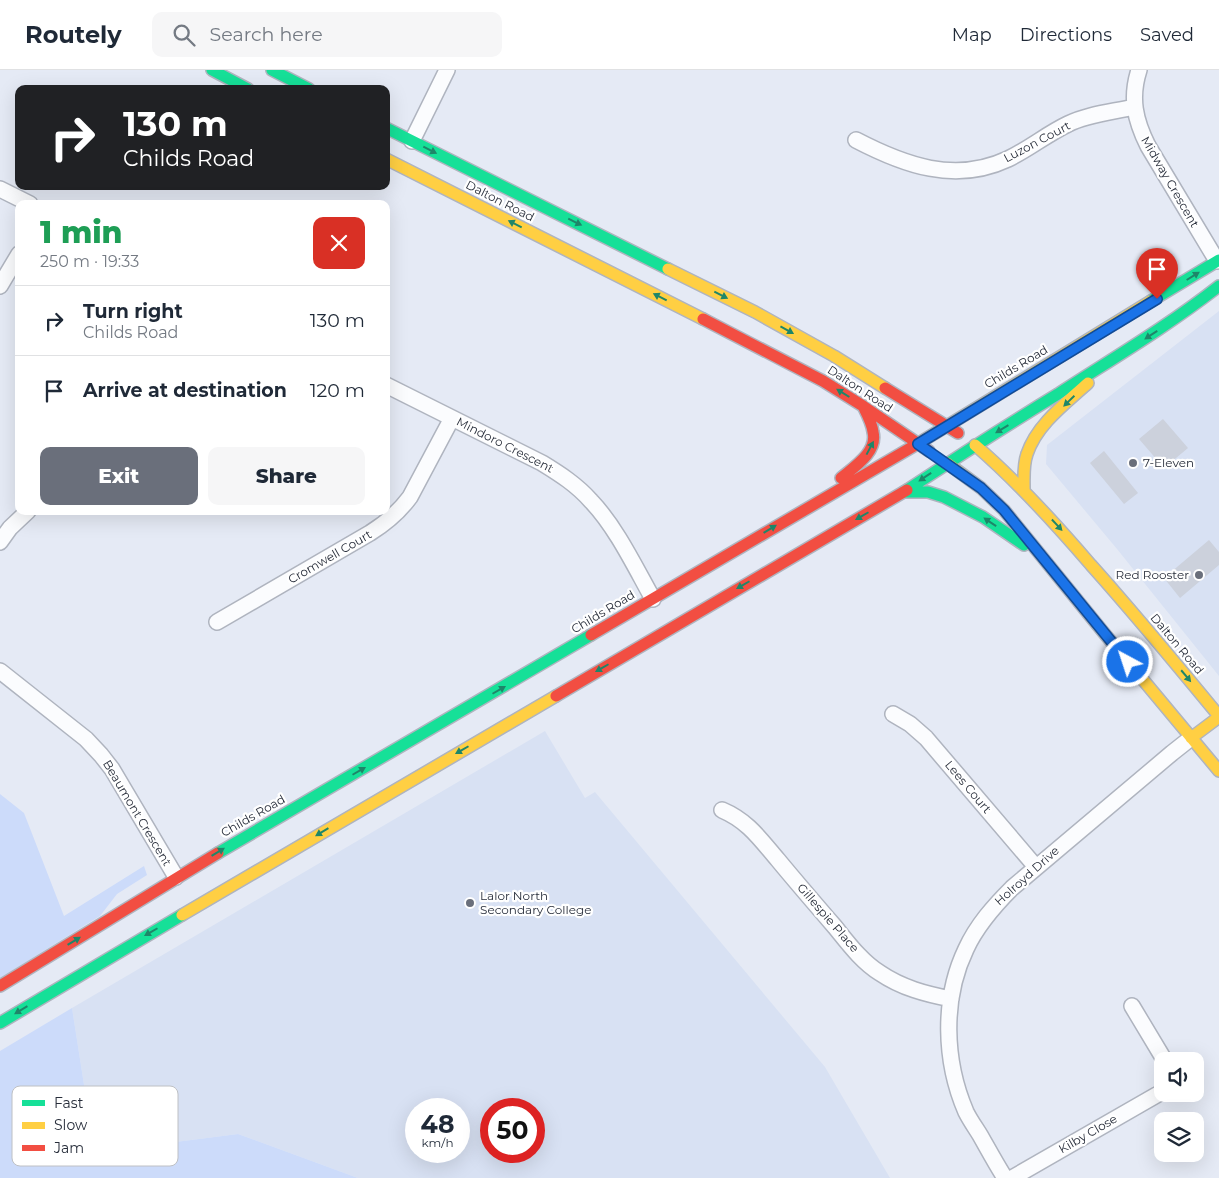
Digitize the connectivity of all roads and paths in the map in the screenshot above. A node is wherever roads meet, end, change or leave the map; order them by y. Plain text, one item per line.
1 (212, 70) edge
2 (272, 70) edge
3 (447, 70) edge
4 (1138, 70) edge
5 (240, 85) edge
6 (301, 85) edge
7 (1134, 107) junction
8 (390, 133) edge
9 (856, 140) dead end
10 (405, 153) junction
11 (390, 158) edge
12 (0, 189) edge
13 (22, 200) edge
14 (15, 261) edge
15 (1218, 262) edge
16 (0, 286) edge
17 (1219, 286) edge
18 (1171, 290) junction
19 (1197, 303) junction
20 (1118, 356) junction
21 (390, 387) edge
22 (863, 406) junction
23 (452, 418) junction
24 (947, 425) junction
25 (918, 444) junction
26 (976, 445) junction
27 (947, 463) junction
28 (1024, 489) junction
29 (904, 492) junction
30 (810, 506) junction
31 (24, 515) edge
32 (0, 542) edge
33 (1044, 559) junction
34 (655, 602) junction
35 (217, 622) dead end
36 (0, 671) edge
37 (894, 714) dead end
38 (1219, 716) edge
39 (1191, 738) junction
40 (1219, 771) edge
41 (722, 810) dead end
42 (1036, 866) junction
43 (178, 881) junction
44 (0, 986) edge
45 (952, 998) junction
46 (1132, 1006) dead end
47 (0, 1023) edge
48 (1159, 1052) edge
49 (1154, 1096) edge
50 (1005, 1178) edge
51 (1012, 1178) edge

1 - 5 main road
2 - 6 main road
3 - 10 street
4 - 7 street, Midway Crescent
7 - 9 street, Luzon Court
7 - 15 street, Midway Crescent
8 - 10 main road, Dalton Road
10 - 11 main road, Dalton Road
22 -> 10 main road, Dalton Road
10 -> 24 main road, Dalton Road
12 - 13 street
14 - 16 street
18 -> 15 main road, Childs Road
17 - 19 main road
18 - 19 main road
18 - 24 main road, Childs Road
19 -> 20 main road
20 -> 26 main road
20 -> 28 main road
21 - 23 street, Mindoro Crescent
22 - 25 main road, Dalton Road
30 -> 22 main road
23 - 34 street, Mindoro Crescent
23 - 35 street, Cromwell Court
24 - 25 main road, Childs Road
24 - 26 main road, Dalton Road
25 - 27 main road, Dalton Road
25 - 30 main road, Childs Road
26 - 27 main road
26 - 28 main road, Dalton Road
27 -> 29 main road
27 - 33 main road, Dalton Road
28 -> 38 main road, Dalton Road
33 -> 29 main road
29 -> 47 main road
34 -> 30 main road, Childs Road
31 - 32 street
33 - 39 main road, Dalton Road
43 -> 34 main road, Childs Road
36 - 43 street, Beaumont Crescent
37 - 42 street, Lees Court
38 - 39 main road, Holroyd Drive
39 - 40 main road, Dalton Road
39 - 42 street, Holroyd Drive
41 - 45 street, Gillespie Place
42 - 45 street, Holroyd Drive
44 -> 43 main road, Childs Road
45 - 50 street, Holroyd Drive
46 - 48 street
49 - 51 street, Kilby Close

